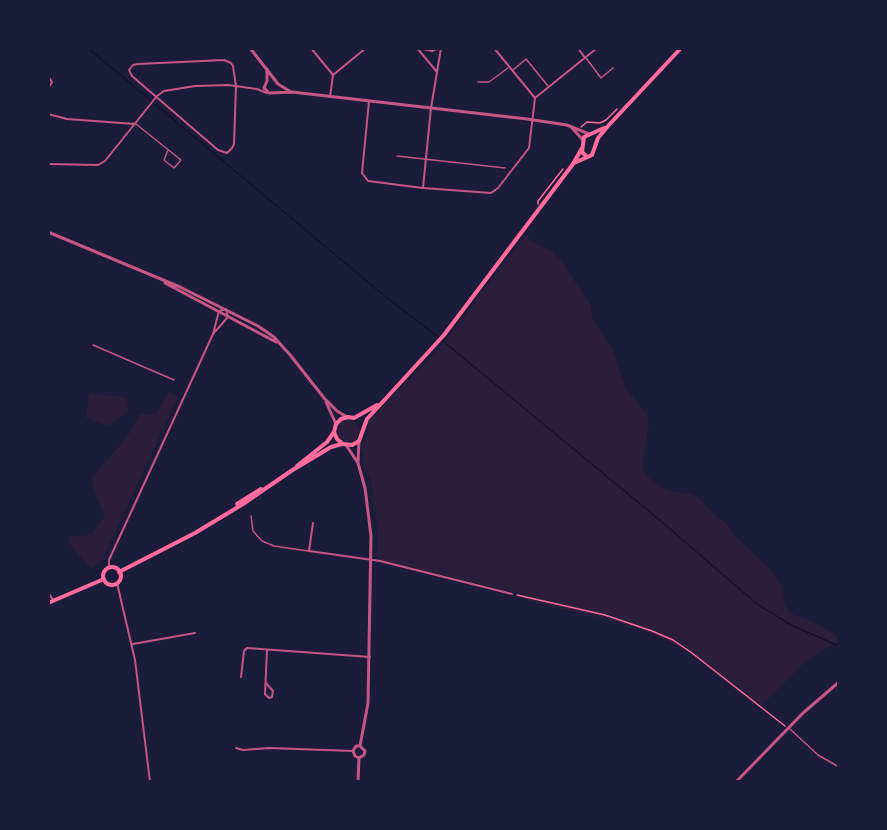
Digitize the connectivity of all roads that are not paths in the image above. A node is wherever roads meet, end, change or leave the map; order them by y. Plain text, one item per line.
1 (250, 48) edge
2 (311, 48) edge
3 (366, 48) edge
4 (417, 48) edge
5 (440, 48) edge
6 (494, 48) edge
7 (578, 48) edge
8 (597, 48) edge
9 (681, 48) edge
10 (585, 58) junction
11 (509, 67) junction
12 (613, 68) dead end
13 (267, 69) junction
14 (512, 71) junction
15 (436, 72) junction
16 (333, 75) junction
17 (48, 76) edge
18 (267, 81) junction
19 (277, 82) junction
20 (478, 82) dead end
21 (236, 86) junction
22 (264, 86) junction
23 (549, 87) junction
24 (48, 89) edge
25 (257, 89) junction
26 (275, 92) junction
27 (292, 92) junction
28 (267, 93) junction
29 (157, 96) junction
30 (330, 97) junction
31 (535, 98) junction
32 (369, 101) junction
33 (431, 108) junction
34 (48, 114) edge
35 (533, 119) junction
36 (135, 124) junction
37 (571, 126) junction
38 (608, 126) junction
39 (590, 134) junction
40 (583, 140) junction
41 (596, 143) junction
42 (582, 148) junction
43 (168, 150) junction
44 (397, 156) dead end
45 (587, 157) junction
46 (426, 159) junction
47 (48, 164) edge
48 (573, 164) junction
49 (506, 168) dead end
50 (423, 189) junction
51 (48, 232) edge
52 (156, 278) junction
53 (226, 309) junction
54 (219, 311) junction
55 (226, 314) junction
56 (213, 334) junction
57 (93, 345) dead end
58 (281, 346) junction
59 (174, 380) dead end
60 (324, 398) junction
61 (382, 401) junction
62 (348, 417) junction
63 (354, 418) junction
64 (336, 424) junction
65 (363, 429) junction
66 (334, 432) junction
67 (359, 441) junction
68 (345, 445) junction
69 (358, 463) junction
70 (291, 471) junction
71 (251, 516) dead end
72 (313, 523) dead end
73 (309, 552) junction
74 (370, 559) junction
75 (109, 568) junction
76 (119, 572) junction
77 (104, 579) junction
78 (117, 583) junction
79 (48, 592) edge
80 (512, 594) road end
81 (53, 600) junction
82 (48, 603) edge
83 (195, 633) dead end
84 (133, 644) junction
85 (267, 650) junction
86 (370, 657) junction
87 (241, 677) dead end
88 (839, 682) edge
89 (266, 683) dead end
90 (788, 728) junction
91 (360, 746) junction
92 (236, 748) dead end
93 (353, 751) junction
94 (359, 758) junction
95 (839, 767) edge
96 (150, 782) edge
97 (358, 782) edge
98 (736, 782) edge

1 - 13 street
2 - 16 street
3 - 16 street
4 - 5 street
4 - 15 street
5 - 15 street
6 - 11 street
7 - 10 street
8 - 10 street
9 - 38 main road
10 - 12 lane
10 - 23 street
11 - 14 street
11 - 20 lane
13 - 18 street
13 - 19 street
14 - 23 lane
14 - 31 street
15 - 33 street
16 - 30 street
17 - 24 street
18 - 19 street
18 - 22 street
19 - 26 street
19 - 27 street
21 - 25 street
21 - 29 street
21 - 29 street
21 - 29 street
22 - 25 street
22 - 28 street
23 - 31 street
25 - 28 street
26 - 27 street
26 - 28 street
27 - 30 street
29 - 36 street
30 - 32 street
31 - 35 street
32 - 33 street
32 - 50 street
33 - 35 street
33 - 46 street
34 - 36 street
35 - 37 street
35 - 50 street
36 - 43 lane
36 - 47 street
37 - 39 street
37 - 40 street
38 - 39 main road
38 - 41 main road
39 - 40 main road
39 - 41 main road
40 - 42 main road
41 - 45 main road
42 - 45 main road
42 - 48 main road
43 - 43 lane
44 - 46 lane
45 - 48 main road
46 - 49 lane
46 - 50 street
48 - 61 main road
51 - 52 street
52 - 53 street
52 - 54 street
53 - 54 street
53 - 55 street
53 - 58 street
54 - 55 street
54 - 56 street
55 - 56 street
55 - 58 street
56 - 75 street
57 - 59 lane
58 - 60 street
60 - 62 street
60 - 64 street
61 - 63 main road
61 - 65 main road
62 - 63 main road
62 - 64 main road
63 - 65 main road
64 - 66 main road
65 - 67 main road
66 - 68 main road
66 - 70 main road
67 - 68 main road
67 - 69 street
68 - 69 street
68 - 70 main road
69 - 74 street
70 - 76 main road
71 - 73 lane
72 - 73 street
73 - 74 street
74 - 80 street
74 - 86 street
75 - 76 main road
75 - 77 main road
76 - 78 main road
77 - 78 main road
77 - 81 main road
78 - 84 street
79 - 81 street
81 - 82 main road
83 - 84 street
84 - 96 street
85 - 86 street
85 - 87 street
85 - 89 street
86 - 91 street
88 - 90 street
90 - 95 lane
90 - 98 street
91 - 93 street
91 - 94 street
92 - 93 street
93 - 94 street
94 - 97 street

